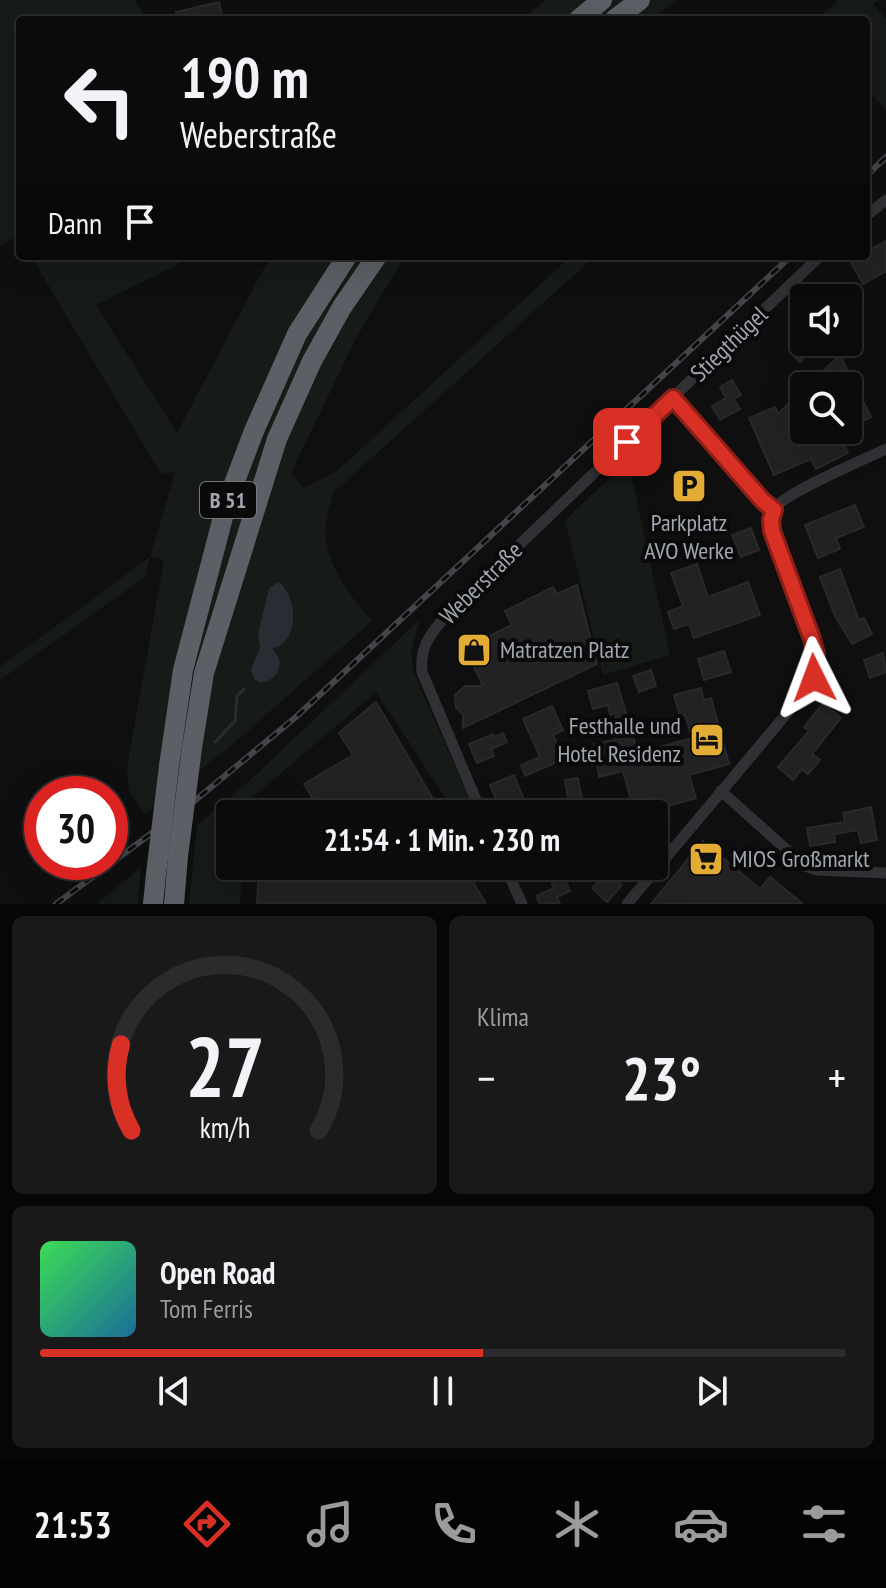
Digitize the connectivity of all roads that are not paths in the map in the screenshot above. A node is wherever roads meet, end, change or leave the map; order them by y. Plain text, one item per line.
1 (602, 0) edge
2 (640, 0) edge
3 (583, 16) edge
4 (619, 16) edge
5 (886, 200) edge
6 (870, 213) edge
7 (344, 260) edge
8 (374, 260) edge
9 (816, 260) edge
10 (673, 398) junction
11 (886, 449) edge
12 (774, 510) junction
13 (721, 791) junction
14 (476, 800) edge
15 (886, 873) edge
16 (511, 880) edge
17 (153, 904) edge
18 (174, 904) edge
19 (522, 904) edge
20 (627, 904) edge

1 - 3 highway
2 - 4 highway
5 - 6 street
7 - 17 highway, B 51, bridge
8 - 18 highway, B 51, bridge
9 - 10 street, Stiegthügel
10 - 12 street
10 - 14 street, Weberstraße
11 - 12 street
12 - 13 street
13 - 15 street
13 - 20 street
16 - 19 street

